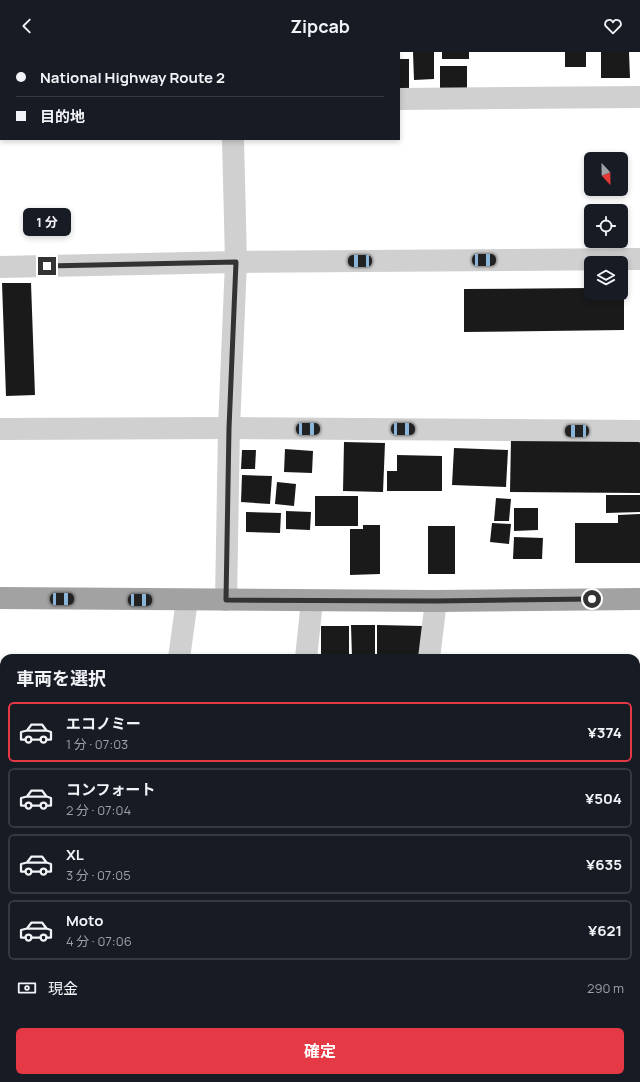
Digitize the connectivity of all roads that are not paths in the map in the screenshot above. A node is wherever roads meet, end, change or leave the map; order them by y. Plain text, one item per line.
1 (640, 97) edge
2 (400, 99) edge
3 (233, 140) edge
4 (640, 259) edge
5 (236, 262) junction
6 (0, 267) edge
7 (229, 428) junction
8 (0, 429) edge
9 (640, 431) edge
10 (0, 598) edge
11 (640, 599) edge
12 (187, 600) junction
13 (226, 600) junction
14 (312, 601) junction
15 (436, 601) junction
16 (180, 654) edge
17 (306, 654) edge
18 (429, 654) edge

1 - 2 street
3 - 5 street
4 - 5 street
5 - 6 street
5 - 7 street
7 - 8 street
7 - 9 street
7 - 13 street
10 - 12 highway
11 - 15 highway
12 - 13 highway
12 - 16 street
13 - 14 highway
14 - 15 highway
14 - 17 street
15 - 18 street

